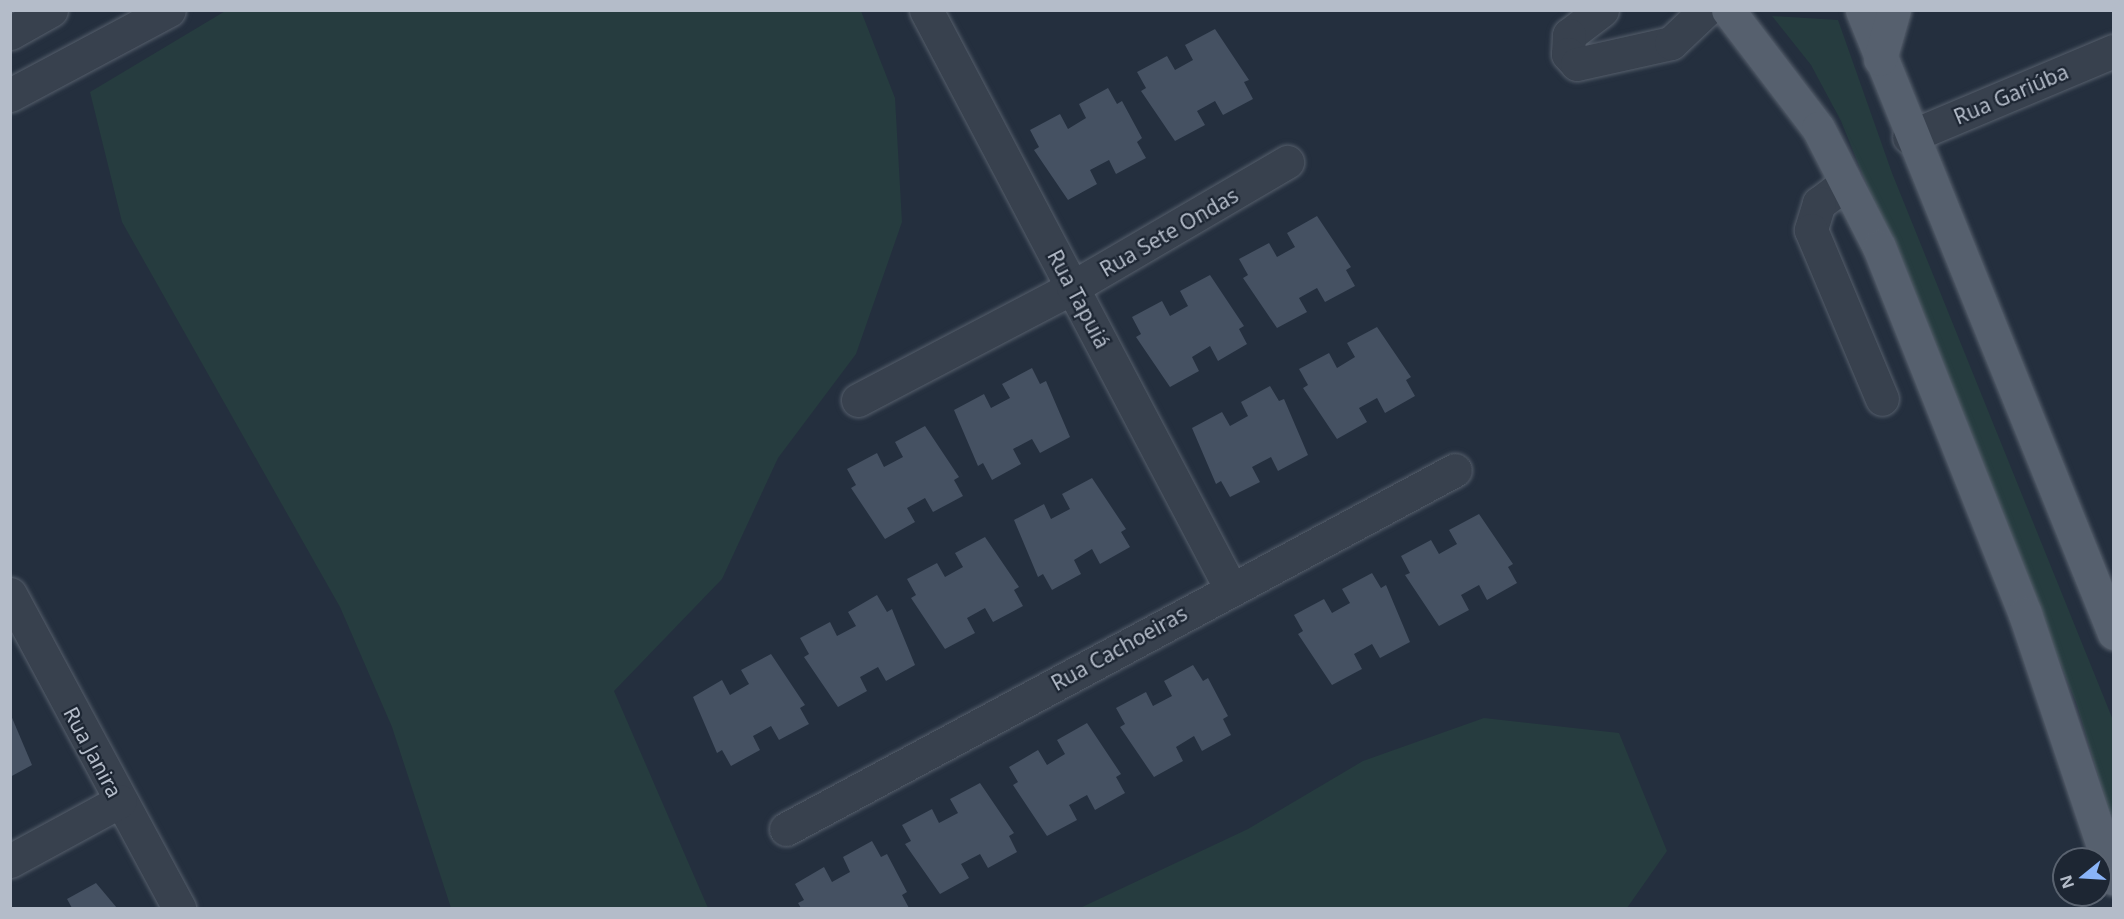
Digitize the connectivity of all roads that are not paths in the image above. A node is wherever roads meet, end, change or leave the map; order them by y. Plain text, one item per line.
1 (51, 10) edge
2 (169, 10) edge
3 (926, 10) edge
4 (1602, 10) edge
5 (1706, 10) edge
6 (1728, 10) edge
7 (1862, 10) edge
8 (1894, 10) edge
9 (10, 33) edge
10 (2114, 51) edge
11 (1880, 59) junction
12 (10, 95) edge
13 (1909, 137) junction
14 (1287, 162) dead end
15 (1846, 183) junction
16 (1073, 287) junction
17 (1882, 399) dead end
18 (858, 400) dead end
19 (1455, 470) dead end
20 (1230, 587) junction
21 (10, 594) edge
22 (2114, 633) edge
23 (120, 801) junction
24 (786, 829) dead end
25 (10, 861) edge
26 (2114, 878) edge
27 (179, 909) edge

1 - 9 street
2 - 12 street
3 - 16 street, Rua Tapuiá
4 - 5 street
6 - 15 main road
7 - 11 main road
8 - 11 main road
10 - 13 street, Rua Gariúba
11 - 13 main road
13 - 22 main road
14 - 16 street, Rua Sete Ondas
15 - 17 street
15 - 26 main road
16 - 18 street, Rua Sete Ondas
16 - 20 street, Rua Tapuiá
19 - 20 street, Rua Cachoeiras
20 - 24 street, Rua Cachoeiras
21 - 23 street, Rua Janira
23 - 25 street
23 - 27 street, Rua Janira

